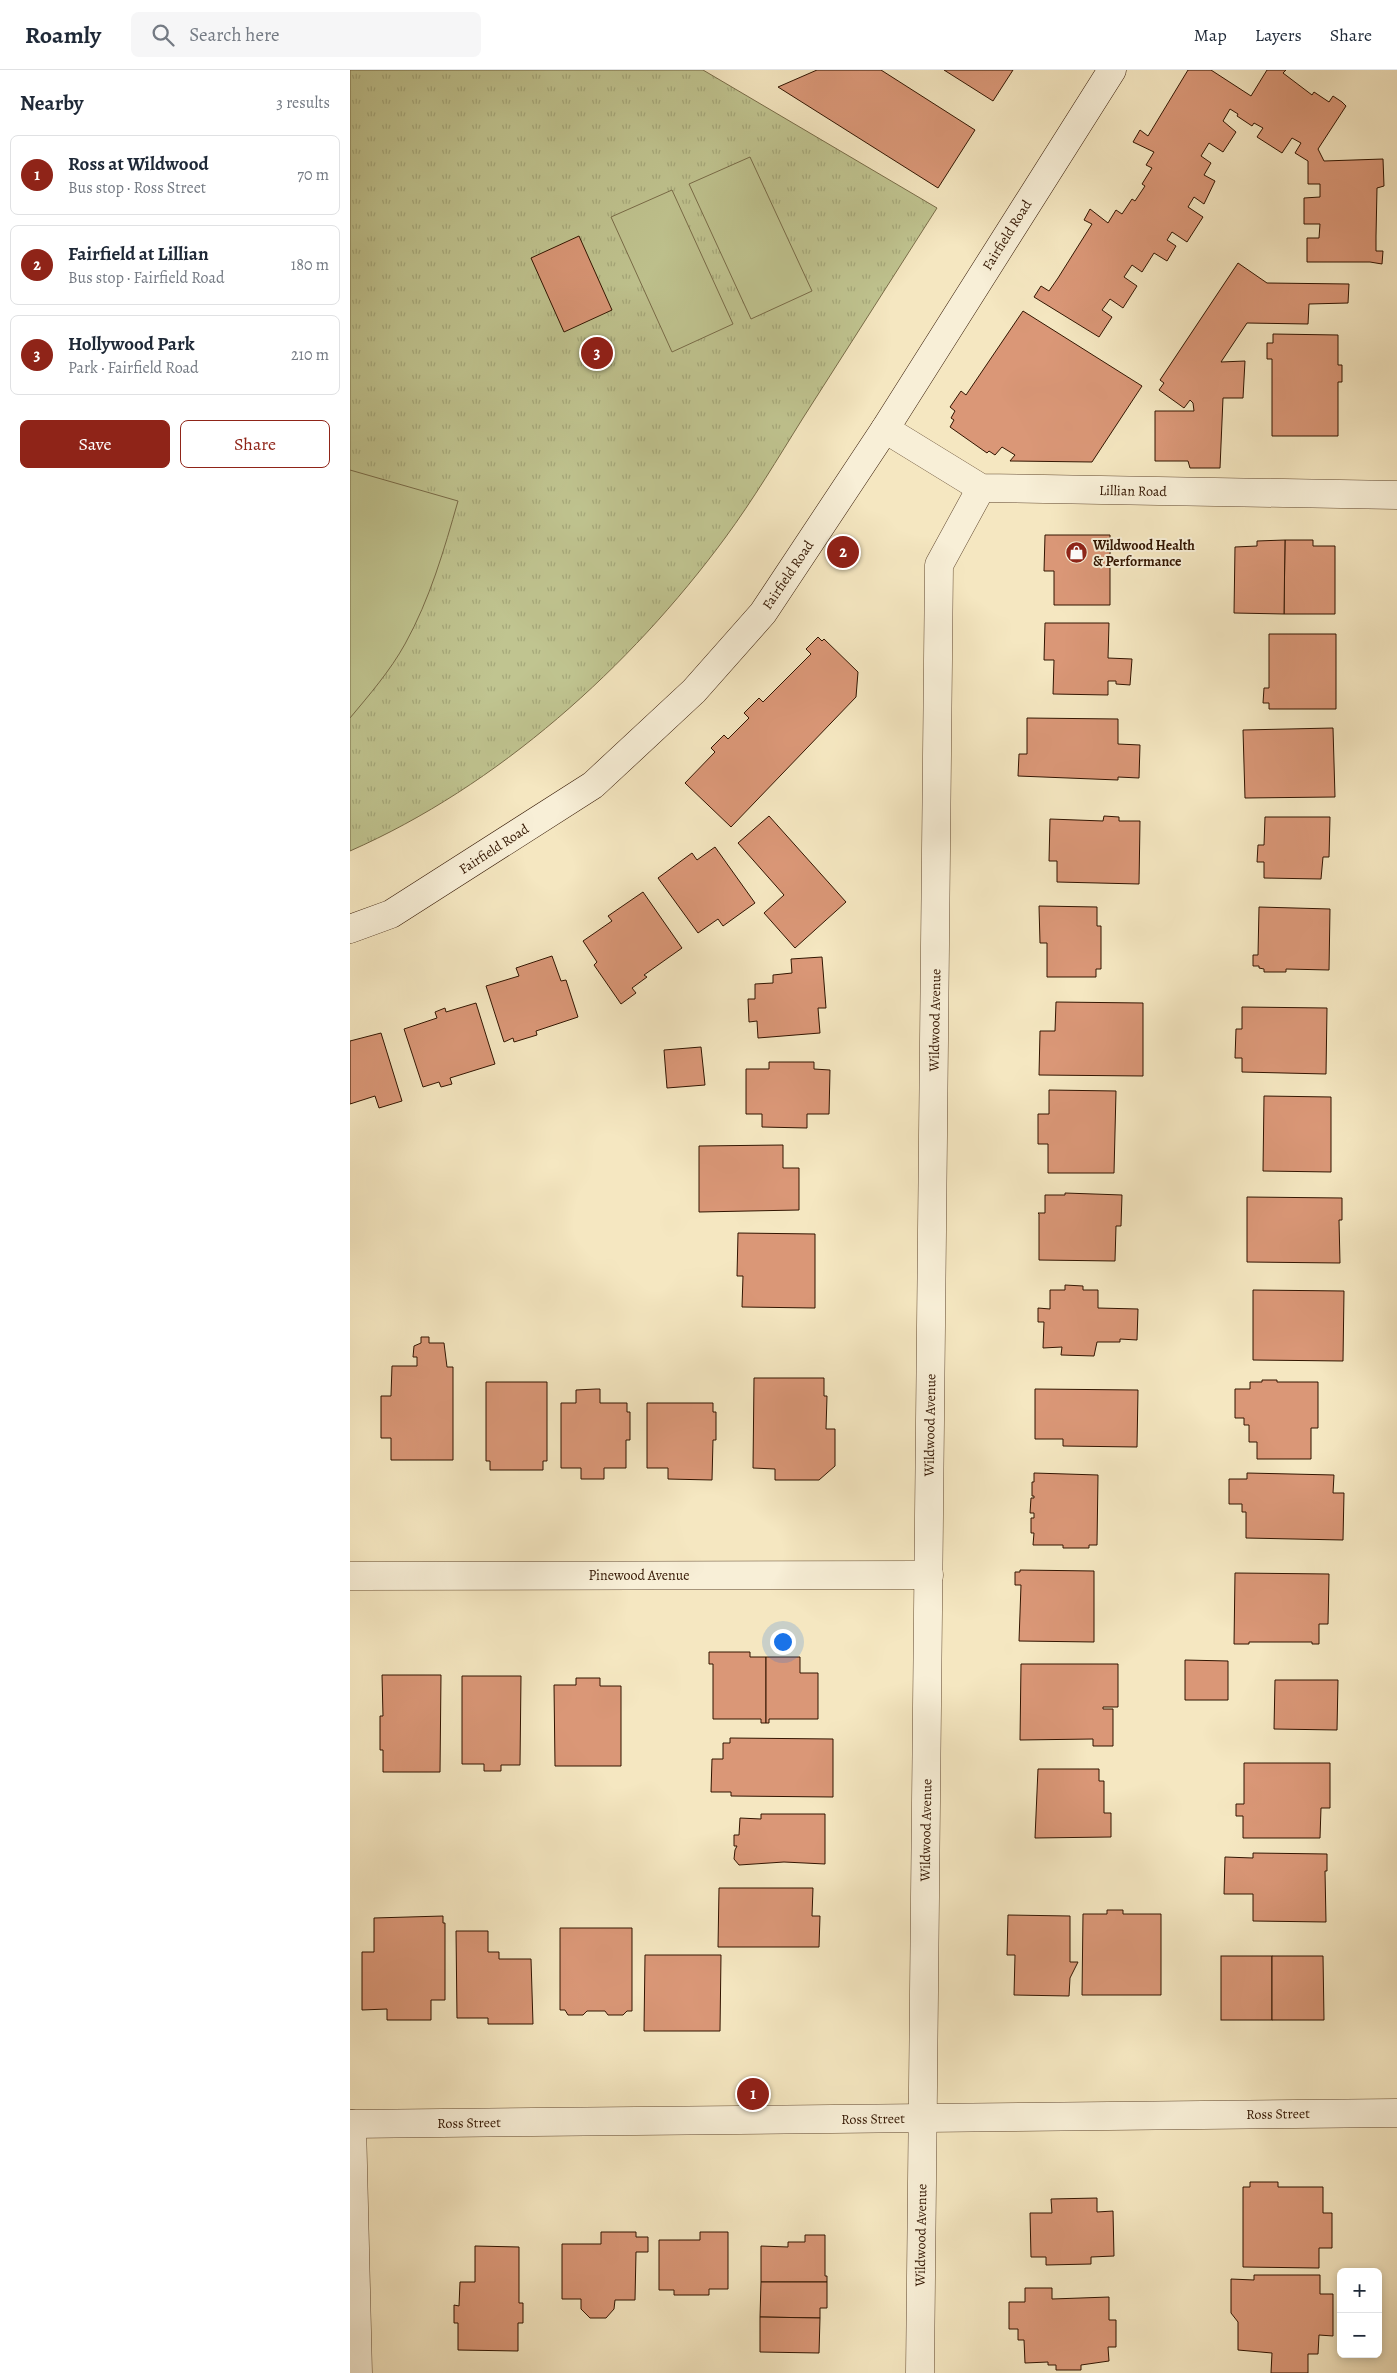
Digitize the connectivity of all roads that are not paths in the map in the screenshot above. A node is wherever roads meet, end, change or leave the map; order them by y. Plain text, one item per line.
1 (1112, 70) edge
2 (884, 429) junction
3 (981, 488) junction
4 (1397, 494) edge
5 (350, 929) edge
6 (929, 1575) junction
7 (350, 1576) edge
8 (1397, 2113) edge
9 (922, 2118) junction
10 (351, 2124) edge
11 (358, 2373) edge
12 (920, 2373) edge

1 - 2 street, Fairfield Road
2 - 3 street
2 - 5 street, Fairfield Road
3 - 4 street, Lillian Road
3 - 6 street, Wildwood Avenue
6 - 7 street, Pinewood Avenue
6 - 9 street, Wildwood Avenue
8 - 9 street, Ross Street
9 - 10 street, Ross Street
9 - 12 street, Wildwood Avenue
10 - 11 street

